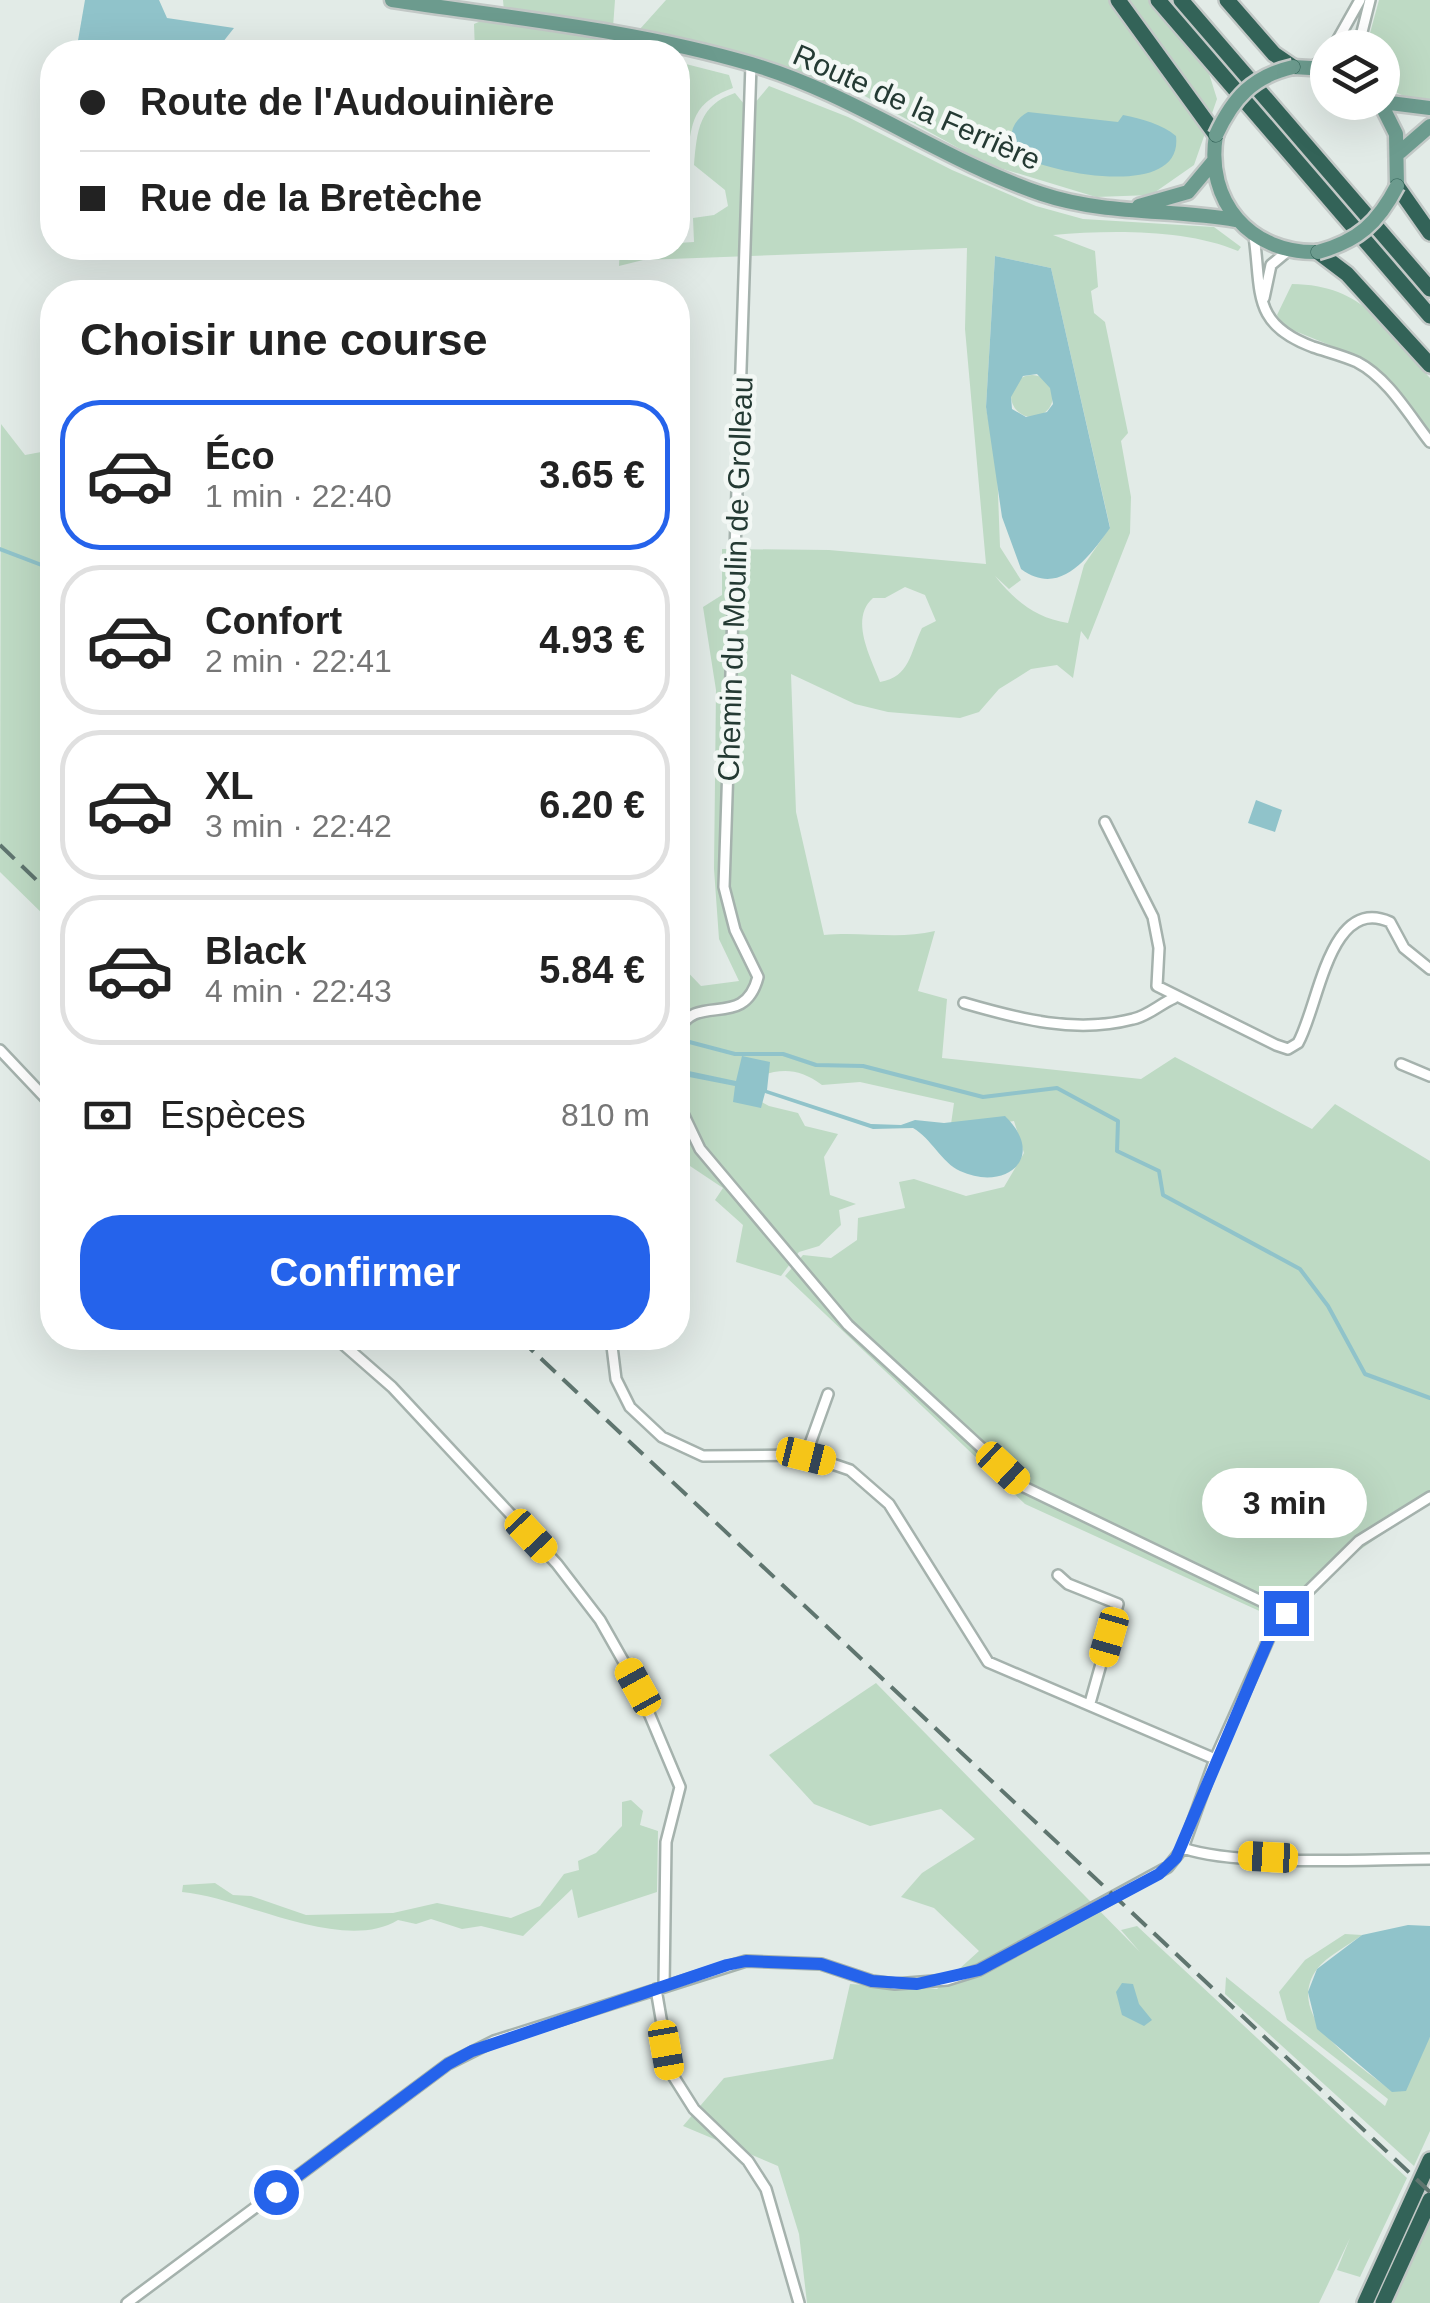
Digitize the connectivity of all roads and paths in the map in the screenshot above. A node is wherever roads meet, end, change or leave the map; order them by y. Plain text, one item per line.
1 (392, 0) edge
2 (1118, 0) edge
3 (1158, 0) edge
4 (1181, 0) edge
5 (1226, 0) edge
6 (1360, 0) edge
7 (1370, 0) edge
8 (1344, 30) edge
9 (1362, 30) edge
10 (633, 40) edge
11 (690, 52) edge
12 (751, 64) junction
13 (1293, 67) junction
14 (1310, 67) edge
15 (1400, 104) edge
16 (1430, 108) edge
17 (1389, 120) edge
18 (1430, 126) edge
19 (1216, 134) junction
20 (1292, 142) junction
21 (1400, 152) junction
22 (1214, 162) junction
23 (1397, 186) junction
24 (1124, 208) junction
25 (1236, 220) junction
26 (1430, 233) edge
27 (1254, 236) junction
28 (1289, 250) junction
29 (1318, 252) junction
30 (1430, 289) edge
31 (1262, 306) junction
32 (1430, 316) edge
33 (1430, 364) edge
34 (1430, 442) edge
35 (1105, 822) dead end
36 (1430, 969) edge
37 (1174, 998) junction
38 (964, 1003) dead end
39 (690, 1014) edge
40 (0, 1050) edge
41 (1402, 1064) dead end
42 (1430, 1076) edge
43 (40, 1092) edge
44 (690, 1128) edge
45 (349, 1350) edge
46 (612, 1350) edge
47 (828, 1394) dead end
48 (806, 1456) junction
49 (1430, 1496) edge
50 (1058, 1574) dead end
51 (1286, 1613) junction
52 (1090, 1703) junction
53 (1215, 1759) junction
54 (1183, 1848) junction
55 (1430, 1859) edge
56 (660, 1988) junction
57 (1430, 2160) edge
58 (1430, 2200) edge
59 (127, 2303) edge
60 (799, 2303) edge
61 (1365, 2303) edge
62 (1383, 2303) edge

1 - 10 main road, Route de la Ferrière
2 - 19 highway
3 - 20 highway
4 - 20 highway
5 - 13 highway
6 - 8 street
7 - 9 street
11 - 12 main road, Route de la Ferrière
12 - 24 main road, Route de la Ferrière
12 - 39 street, Chemin du Moulin de Grolleau
13 - 14 main road
13 - 19 main road, bridge
15 - 16 main road
17 - 21 main road
18 - 21 main road
19 - 22 main road
20 - 30 highway
20 - 32 highway
21 - 23 main road
22 - 24 main road, Route de la Ferrière
22 - 25 main road
23 - 26 highway
23 - 29 main road, bridge
24 - 25 main road, Route de la Ferrière
25 - 27 main road
27 - 28 main road
27 - 31 street
28 - 29 main road
28 - 31 street
29 - 33 highway
31 - 34 street
35 - 37 street
36 - 37 street
37 - 38 street
40 - 43 street
41 - 42 street
44 - 51 street
45 - 56 street
46 - 48 street
47 - 48 street
48 - 52 street
49 - 51 street
50 - 52 street
51 - 53 street
52 - 53 street
53 - 54 street
54 - 55 street
54 - 56 street
56 - 59 street
56 - 60 street
57 - 61 highway
58 - 62 highway

